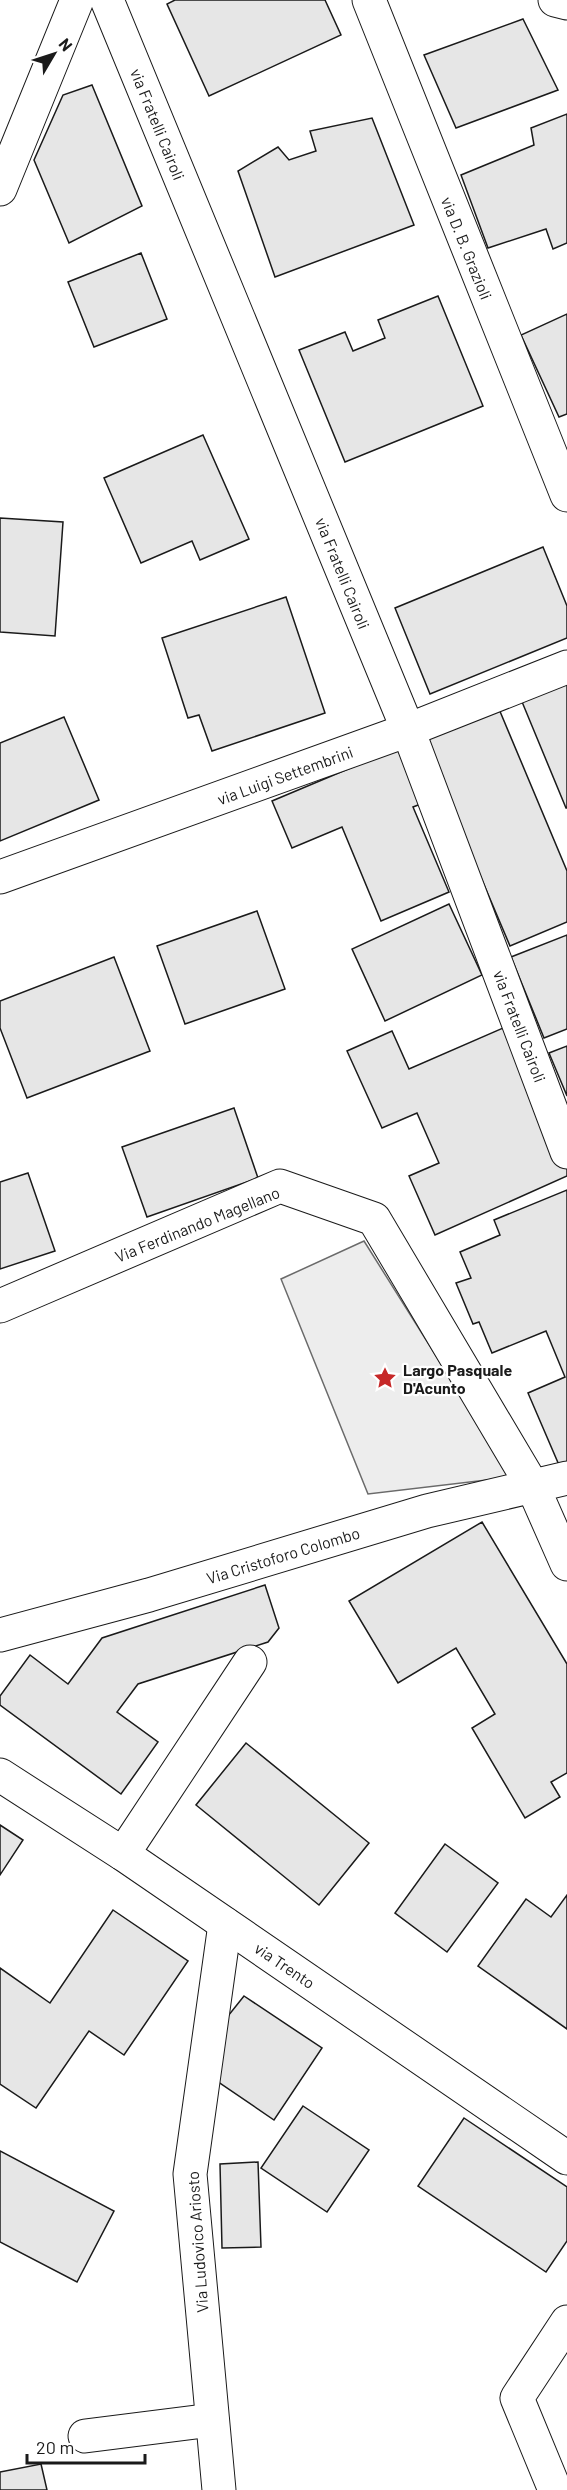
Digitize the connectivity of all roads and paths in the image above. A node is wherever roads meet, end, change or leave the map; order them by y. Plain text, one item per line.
1 (77, 0) edge
2 (107, 0) edge
3 (369, 0) edge
4 (555, 0) edge
5 (567, 3) edge
6 (0, 189) edge
7 (567, 495) edge
8 (567, 667) edge
9 (408, 730) junction
10 (0, 877) edge
11 (567, 1152) edge
12 (0, 1306) edge
13 (567, 1478) edge
14 (533, 1487) junction
15 (567, 1564) edge
16 (0, 1635) edge
17 (250, 1662) dead end
18 (0, 1775) edge
19 (123, 1854) junction
20 (225, 1924) junction
21 (567, 2158) edge
22 (567, 2322) edge
23 (212, 2420) junction
24 (85, 2436) dead end
25 (219, 2490) edge
26 (555, 2490) edge

1 - 6 street
2 - 9 street, via Fratelli Cairoli
3 - 7 street, via D. B. Grazioli
4 - 5 street
8 - 9 street, via Luigi Settembrini
9 - 10 street, via Luigi Settembrini
9 - 11 street, via Fratelli Cairoli
12 - 14 street, Via Ferdinando Magellano
13 - 14 street, Via Cristoforo Colombo
14 - 15 street, Via Ferdinando Magellano
14 - 16 street, Via Cristoforo Colombo
17 - 19 street
18 - 19 street, via Trento
19 - 20 street, via Trento
20 - 21 street, via Trento
20 - 23 street, Via Ludovico Ariosto
22 - 26 street
23 - 24 street
23 - 25 street, Via Ludovico Ariosto

